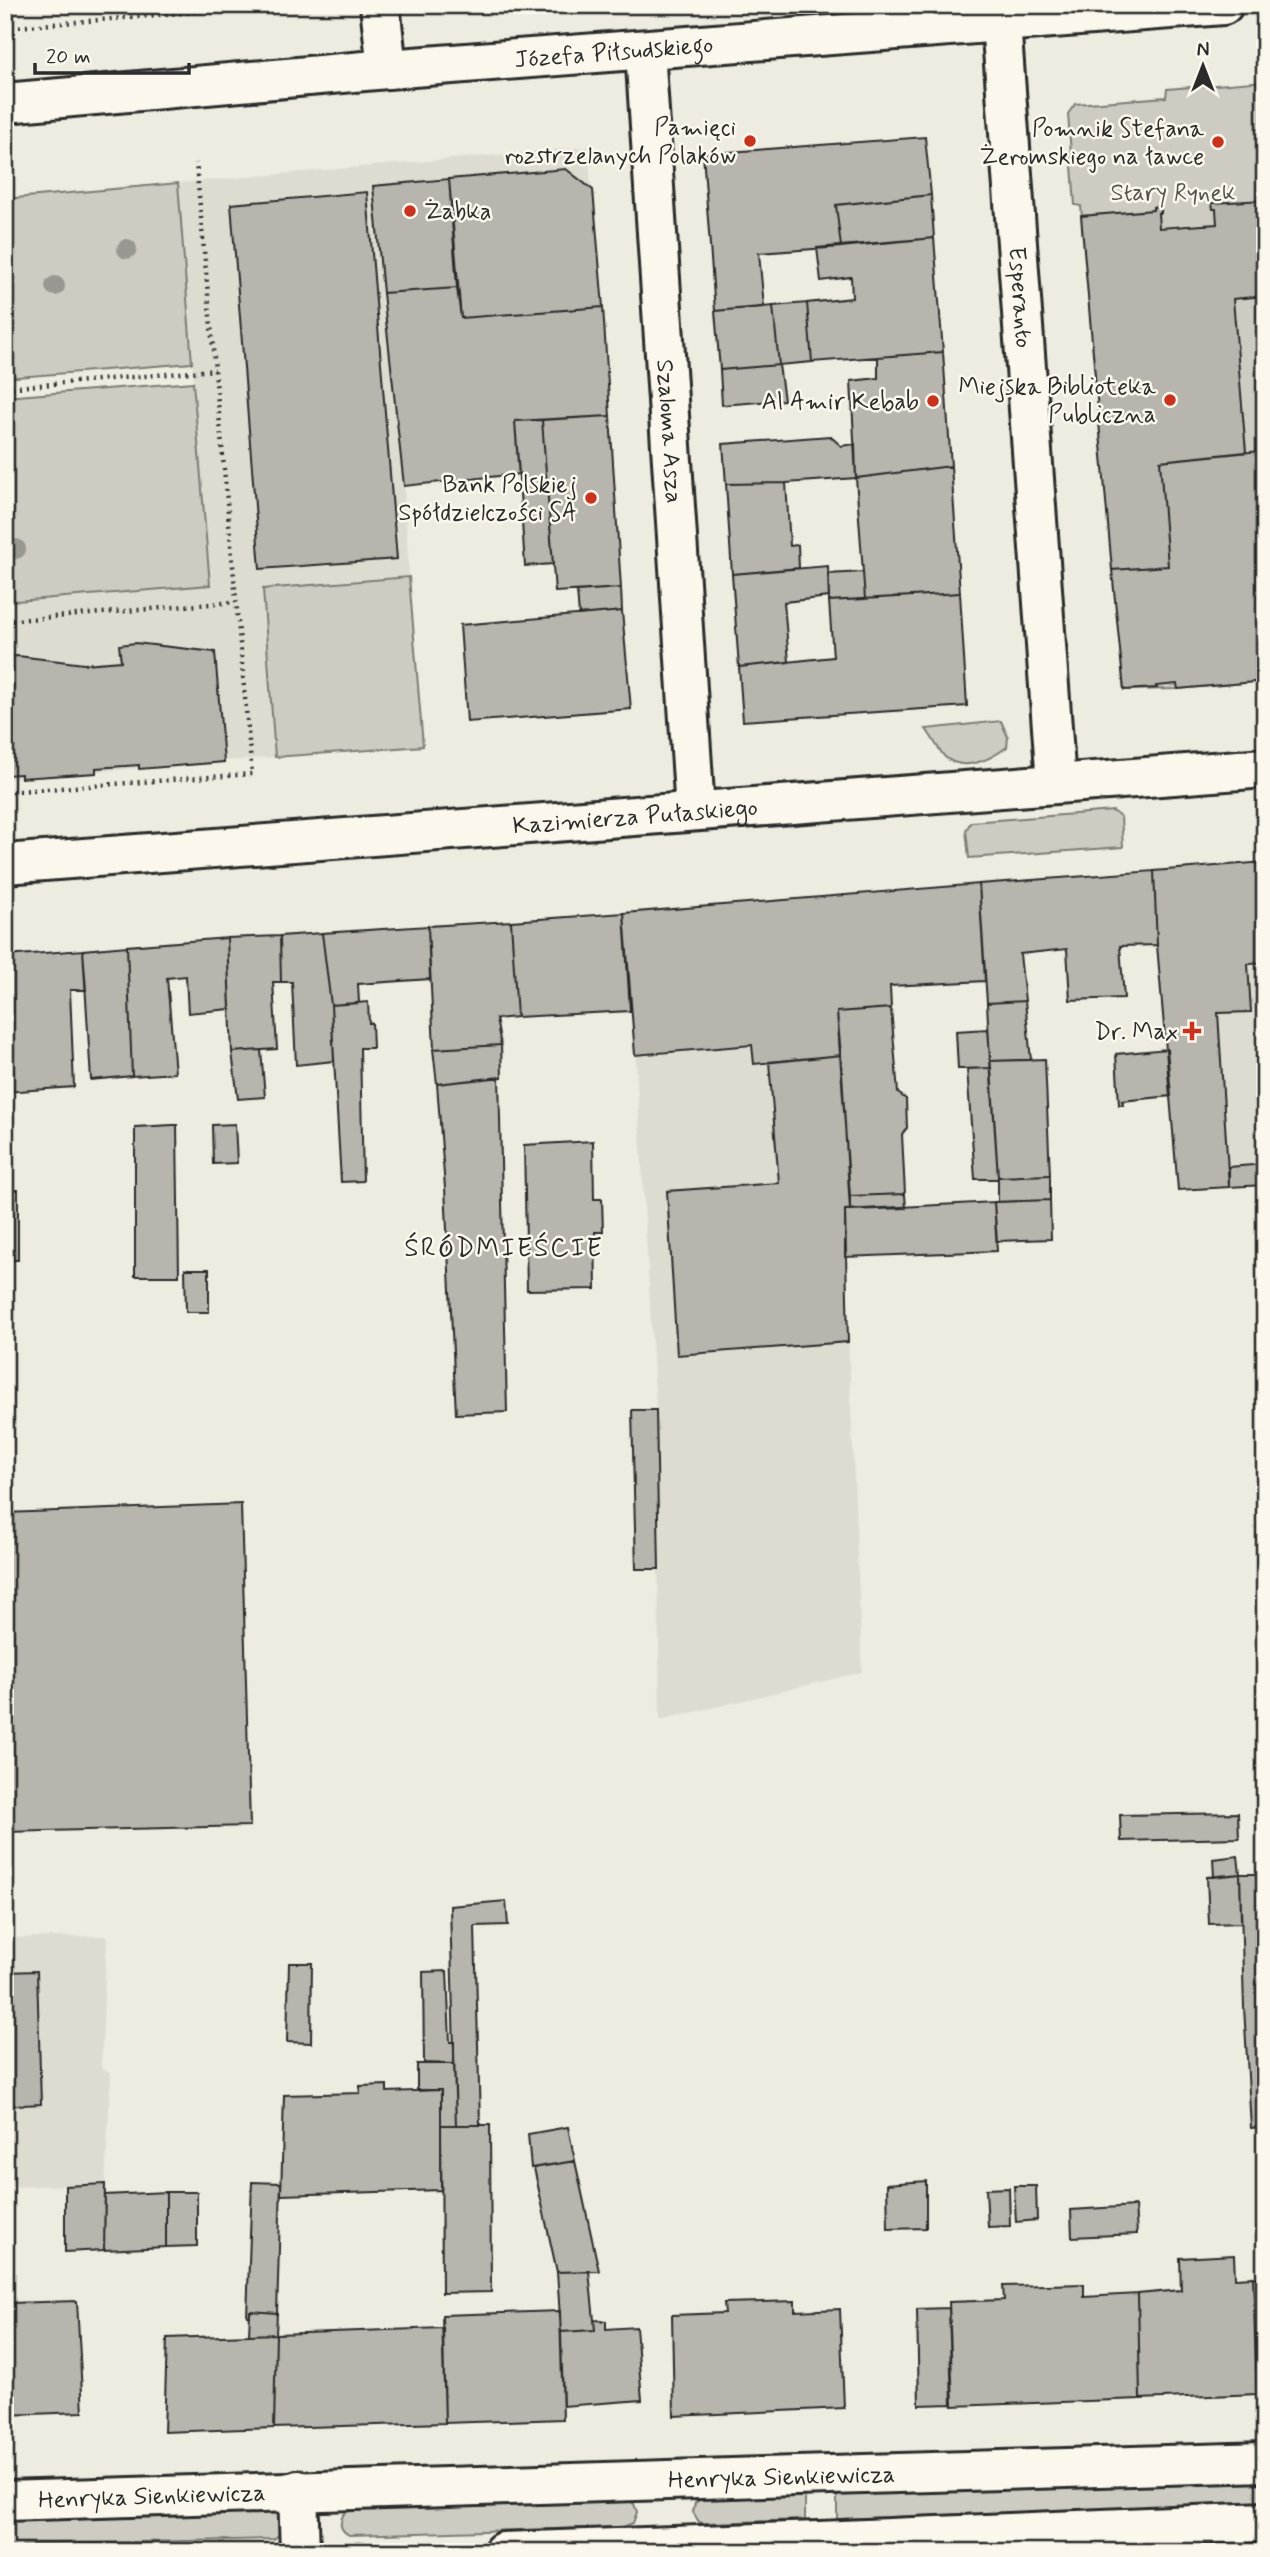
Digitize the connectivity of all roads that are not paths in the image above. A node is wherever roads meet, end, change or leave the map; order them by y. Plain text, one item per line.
1 (380, 5) edge
2 (1223, 5) edge
3 (1074, 11) edge
4 (1001, 22) junction
5 (645, 50) junction
6 (387, 69) junction
7 (5, 103) edge
8 (1265, 768) edge
9 (1056, 783) junction
10 (695, 811) junction
11 (5, 864) edge
12 (1265, 2462) edge
13 (298, 2490) junction
14 (5, 2501) edge
15 (1265, 2522) edge
16 (300, 2552) edge
17 (503, 2552) edge

1 - 6 street
2 - 3 street, Józefa Piłsudskiego
3 - 4 street, Józefa Piłsudskiego
4 - 5 street, Józefa Piłsudskiego
4 - 9 street, Esperanto
5 - 6 street, Józefa Piłsudskiego
5 - 10 street, Szaloma Asza
6 - 7 street, Józefa Piłsudskiego
8 - 9 street, Kazimierza Pułaskiego
9 - 10 street, Kazimierza Pułaskiego
10 - 11 street, Kazimierza Pułaskiego
12 - 13 street, Henryka Sienkiewicza
13 - 14 street, Henryka Sienkiewicza
13 - 16 street, Henryka Sienkiewicza
15 - 17 street

